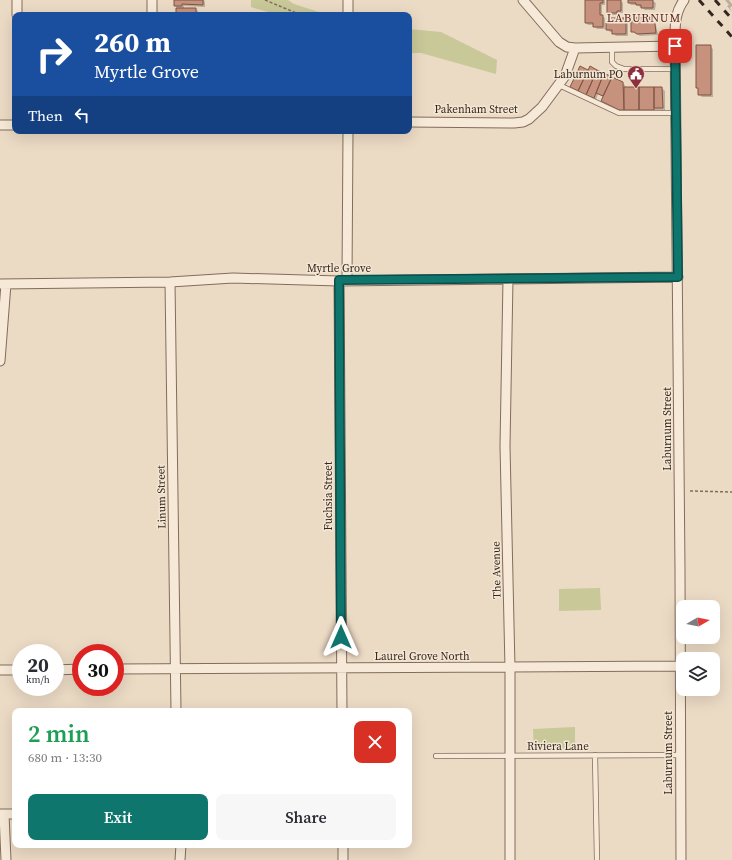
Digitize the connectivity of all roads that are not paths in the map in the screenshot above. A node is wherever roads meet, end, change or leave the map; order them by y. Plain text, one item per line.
1 (18, 0) edge
2 (152, 0) edge
3 (348, 0) edge
4 (523, 0) edge
5 (684, 0) edge
6 (17, 12) edge
7 (152, 12) edge
8 (348, 12) edge
9 (675, 46) junction
10 (612, 47) junction
11 (576, 48) junction
12 (675, 69) junction
13 (559, 85) junction
14 (676, 113) junction
15 (412, 122) edge
16 (0, 125) edge
17 (12, 125) edge
18 (348, 134) edge
19 (678, 277) junction
20 (508, 279) junction
21 (343, 280) junction
22 (170, 282) junction
23 (3, 284) edge
24 (0, 361) edge
25 (680, 652) edge
26 (676, 666) edge
27 (341, 668) junction
28 (510, 668) junction
29 (124, 669) edge
30 (175, 669) junction
31 (0, 670) edge
32 (12, 670) edge
33 (680, 696) edge
34 (176, 708) edge
35 (342, 708) edge
36 (511, 755) junction
37 (595, 755) junction
38 (680, 755) junction
39 (436, 756) dead end
40 (2, 814) edge
41 (181, 848) edge
42 (343, 848) edge
43 (6, 860) edge
44 (180, 860) edge
45 (343, 860) edge
46 (510, 860) edge
47 (596, 860) edge
48 (681, 860) edge

1 - 6 street
2 - 7 street
3 - 8 street
4 - 11 street
5 - 9 street, Laburnum Street
9 - 10 street
9 - 12 street, Laburnum Street
10 - 11 street
10 - 12 lane
11 - 13 street, Pakenham Street
12 - 14 street, Laburnum Street
13 - 14 lane
13 - 15 street, Pakenham Street
14 - 19 street, Laburnum Street
16 - 17 street
18 - 21 street, Fuchsia Street
19 - 20 street, Myrtle Grove
19 - 25 street, Laburnum Street
20 - 21 street, Myrtle Grove
20 - 28 street, The Avenue
21 - 22 street, Myrtle Grove
21 - 27 street, Fuchsia Street
22 - 23 street, Myrtle Grove
22 - 30 street, Linum Street
23 - 24 street
26 - 28 street, Laurel Grove North
27 - 28 street, Laurel Grove North
27 - 30 street, Laurel Grove North
27 - 35 street, Fuchsia Street
28 - 36 street, The Avenue
29 - 30 street, Laurel Grove North
30 - 34 street, Linum Street
31 - 32 street
33 - 38 street, Laburnum Street
36 - 37 lane, Riviera Lane
36 - 39 lane, Riviera Lane
36 - 46 street, The Avenue
37 - 38 lane, Riviera Lane
37 - 47 lane
38 - 48 street, Laburnum Street
40 - 43 street
41 - 44 street
42 - 45 street

